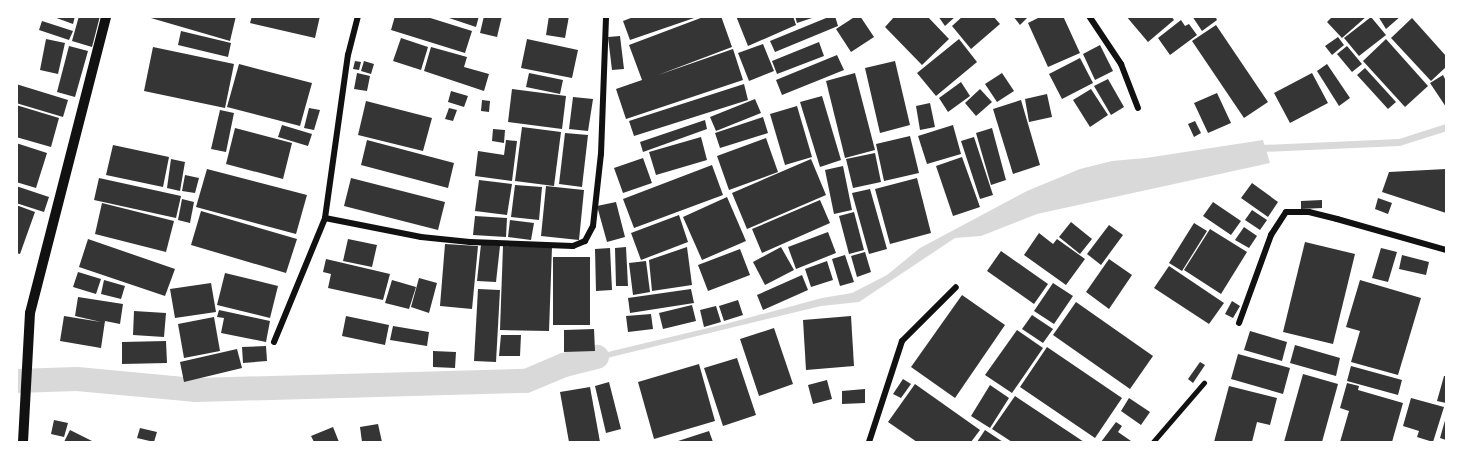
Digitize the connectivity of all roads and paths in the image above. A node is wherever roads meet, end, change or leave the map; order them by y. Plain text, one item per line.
1 (106, 16) edge
2 (358, 16) edge
3 (606, 16) edge
4 (1089, 16) edge
5 (1138, 108) dead end
6 (325, 218) junction
7 (1446, 250) edge
8 (956, 287) dead end
9 (1239, 323) dead end
10 (274, 342) dead end
11 (1204, 383) dead end
12 (23, 442) edge
13 (869, 442) edge
14 (1153, 442) edge

1 - 12 street
2 - 6 street
3 - 6 street
4 - 5 street
6 - 10 street
7 - 9 street
8 - 13 street
11 - 14 lane

